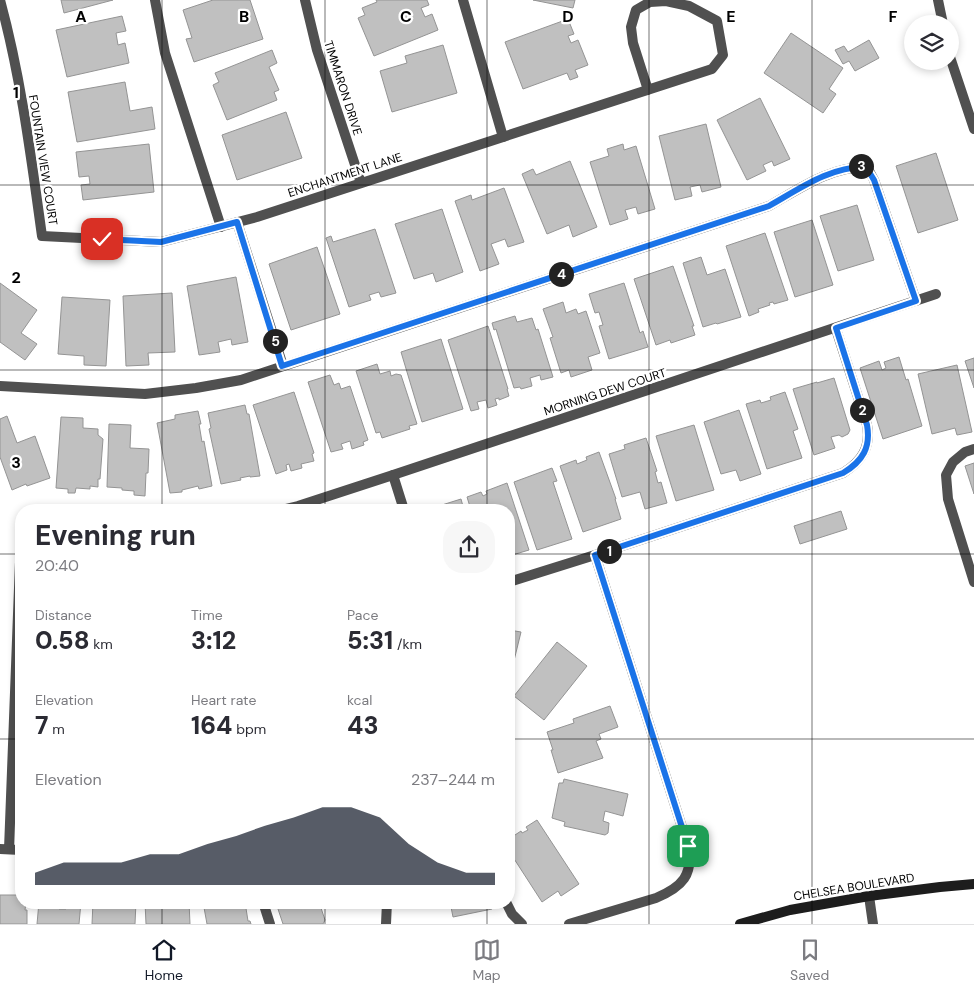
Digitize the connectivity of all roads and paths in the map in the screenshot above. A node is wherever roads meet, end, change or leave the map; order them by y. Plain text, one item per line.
1 (0, 0) edge
2 (155, 0) edge
3 (305, 0) edge
4 (463, 0) edge
5 (938, 0) edge
6 (941, 15) edge
7 (954, 70) edge
8 (648, 90) junction
9 (974, 129) edge
10 (503, 138) junction
11 (361, 183) junction
12 (237, 222) junction
13 (221, 227) junction
14 (42, 236) joint
15 (936, 294) dead end
16 (916, 301) junction
17 (836, 328) junction
18 (282, 366) junction
19 (0, 386) edge
20 (974, 449) edge
21 (393, 475) junction
22 (310, 504) edge
23 (402, 504) edge
24 (595, 555) junction
25 (515, 580) edge
26 (974, 582) edge
27 (15, 726) edge
28 (5, 849) edge
29 (974, 884) edge
30 (869, 896) junction
31 (265, 909) edge
32 (387, 909) edge
33 (510, 909) edge
34 (270, 924) edge
35 (386, 924) edge
36 (522, 924) edge
37 (569, 924) edge
38 (740, 924) edge
39 (873, 924) edge

1 - 14 street, FOUNTAIN VIEW COURT
2 - 13 street
3 - 11 street, TIMMARON DRIVE
4 - 10 street
5 - 6 street
7 - 9 street
8 - 8 street, ENCHANTMENT LANE
8 - 10 street, ENCHANTMENT LANE
10 - 11 street, ENCHANTMENT LANE
11 - 12 street, ENCHANTMENT LANE
12 - 13 street, ENCHANTMENT LANE
12 - 18 street
13 - 14 street, ENCHANTMENT LANE
15 - 16 street, MORNING DEW COURT
16 - 17 street, MORNING DEW COURT
16 - 18 street
17 - 21 street, MORNING DEW COURT
17 - 24 street
18 - 19 street
20 - 26 street
21 - 22 street, MORNING DEW COURT
21 - 23 street
24 - 25 street
24 - 37 street
27 - 28 street
29 - 30 main road, CHELSEA BOULEVARD
30 - 38 main road, CHELSEA BOULEVARD
30 - 39 street
31 - 34 street
32 - 35 street
33 - 36 street

